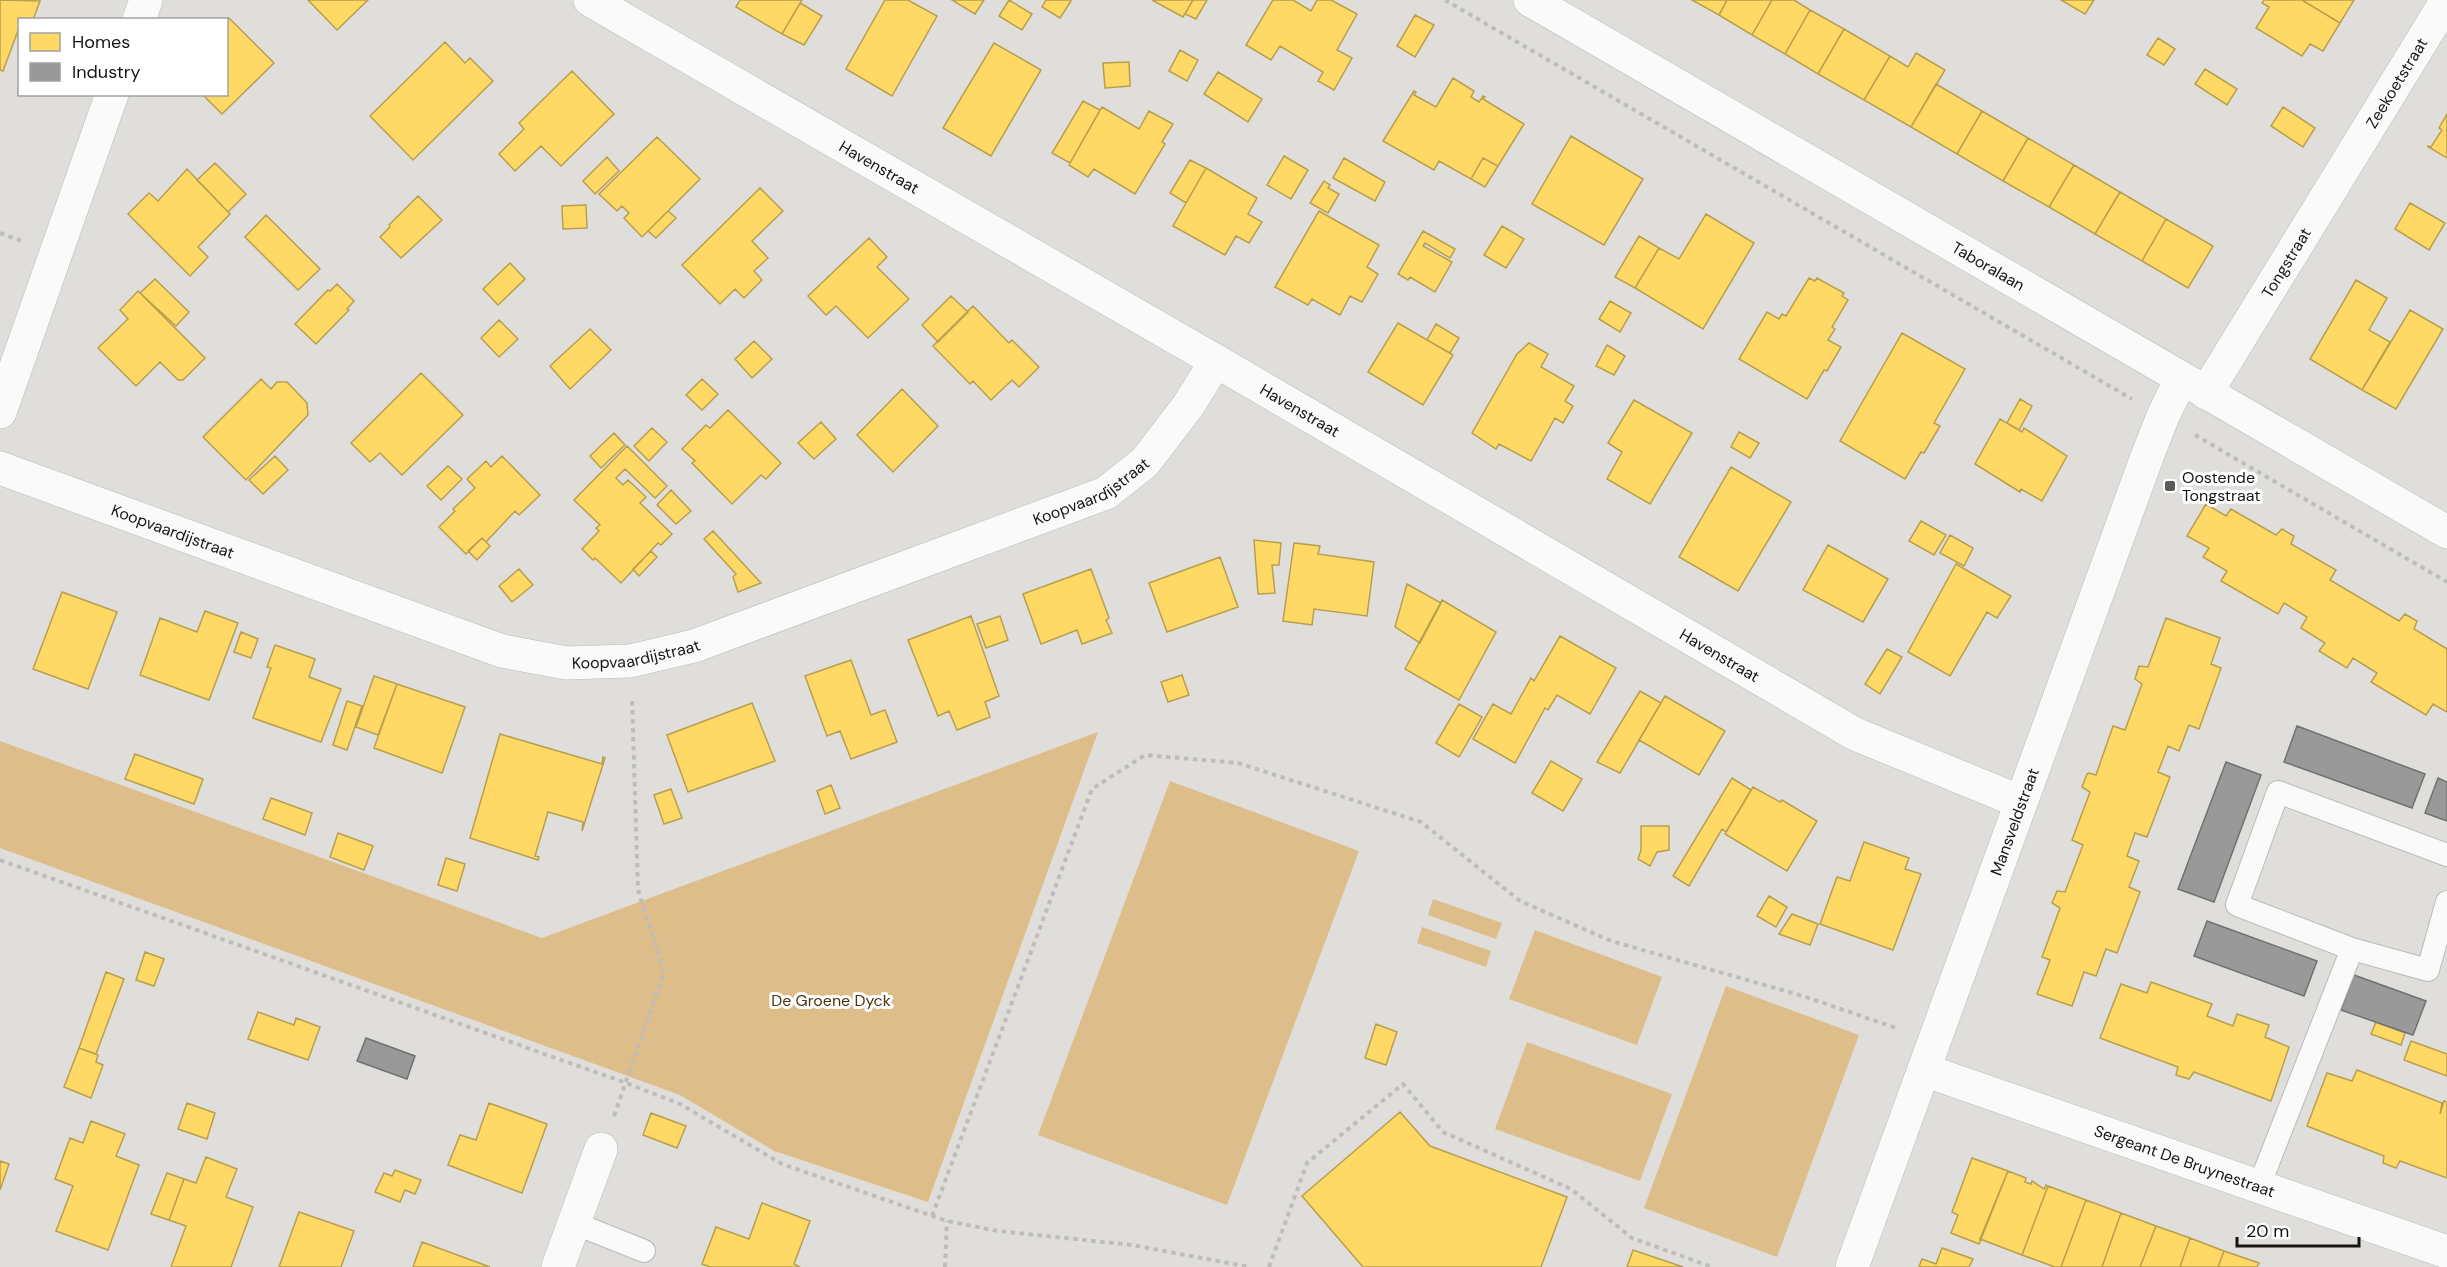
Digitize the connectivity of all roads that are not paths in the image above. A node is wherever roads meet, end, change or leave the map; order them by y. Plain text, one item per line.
1 (146, 0) edge
2 (590, 0) edge
3 (1530, 0) edge
4 (2447, 0) edge
5 (140, 18) edge
6 (111, 96) edge
7 (2365, 132) joint
8 (1216, 361) junction
9 (2194, 386) junction
10 (0, 412) edge
11 (0, 468) edge
12 (2447, 532) edge
13 (2021, 802) junction
14 (2447, 855) edge
15 (2447, 902) edge
16 (2352, 949) junction
17 (1928, 1057) junction
18 (601, 1149) road end
19 (2259, 1186) junction
20 (574, 1223) junction
21 (644, 1251) dead end
22 (2447, 1252) edge
23 (558, 1267) edge
24 (1852, 1267) edge

1 - 5 street
2 - 8 street, Havenstraat
3 - 9 street, Taboralaan
4 - 7 street, Zeekoetstraat
6 - 10 street
7 - 9 street, Tongstraat
8 - 11 street, Koopvaardijstraat
8 - 13 street, Havenstraat
9 - 12 street, Taboralaan
9 - 13 street, Mansveldstraat
13 - 17 street, Mansveldstraat
14 - 16 lane
15 - 16 lane
16 - 19 lane
17 - 19 street, Sergeant De Bruynestraat
17 - 24 street, Mansveldstraat
18 - 20 street
19 - 22 street, Sergeant De Bruynestraat
20 - 21 lane
20 - 23 street

